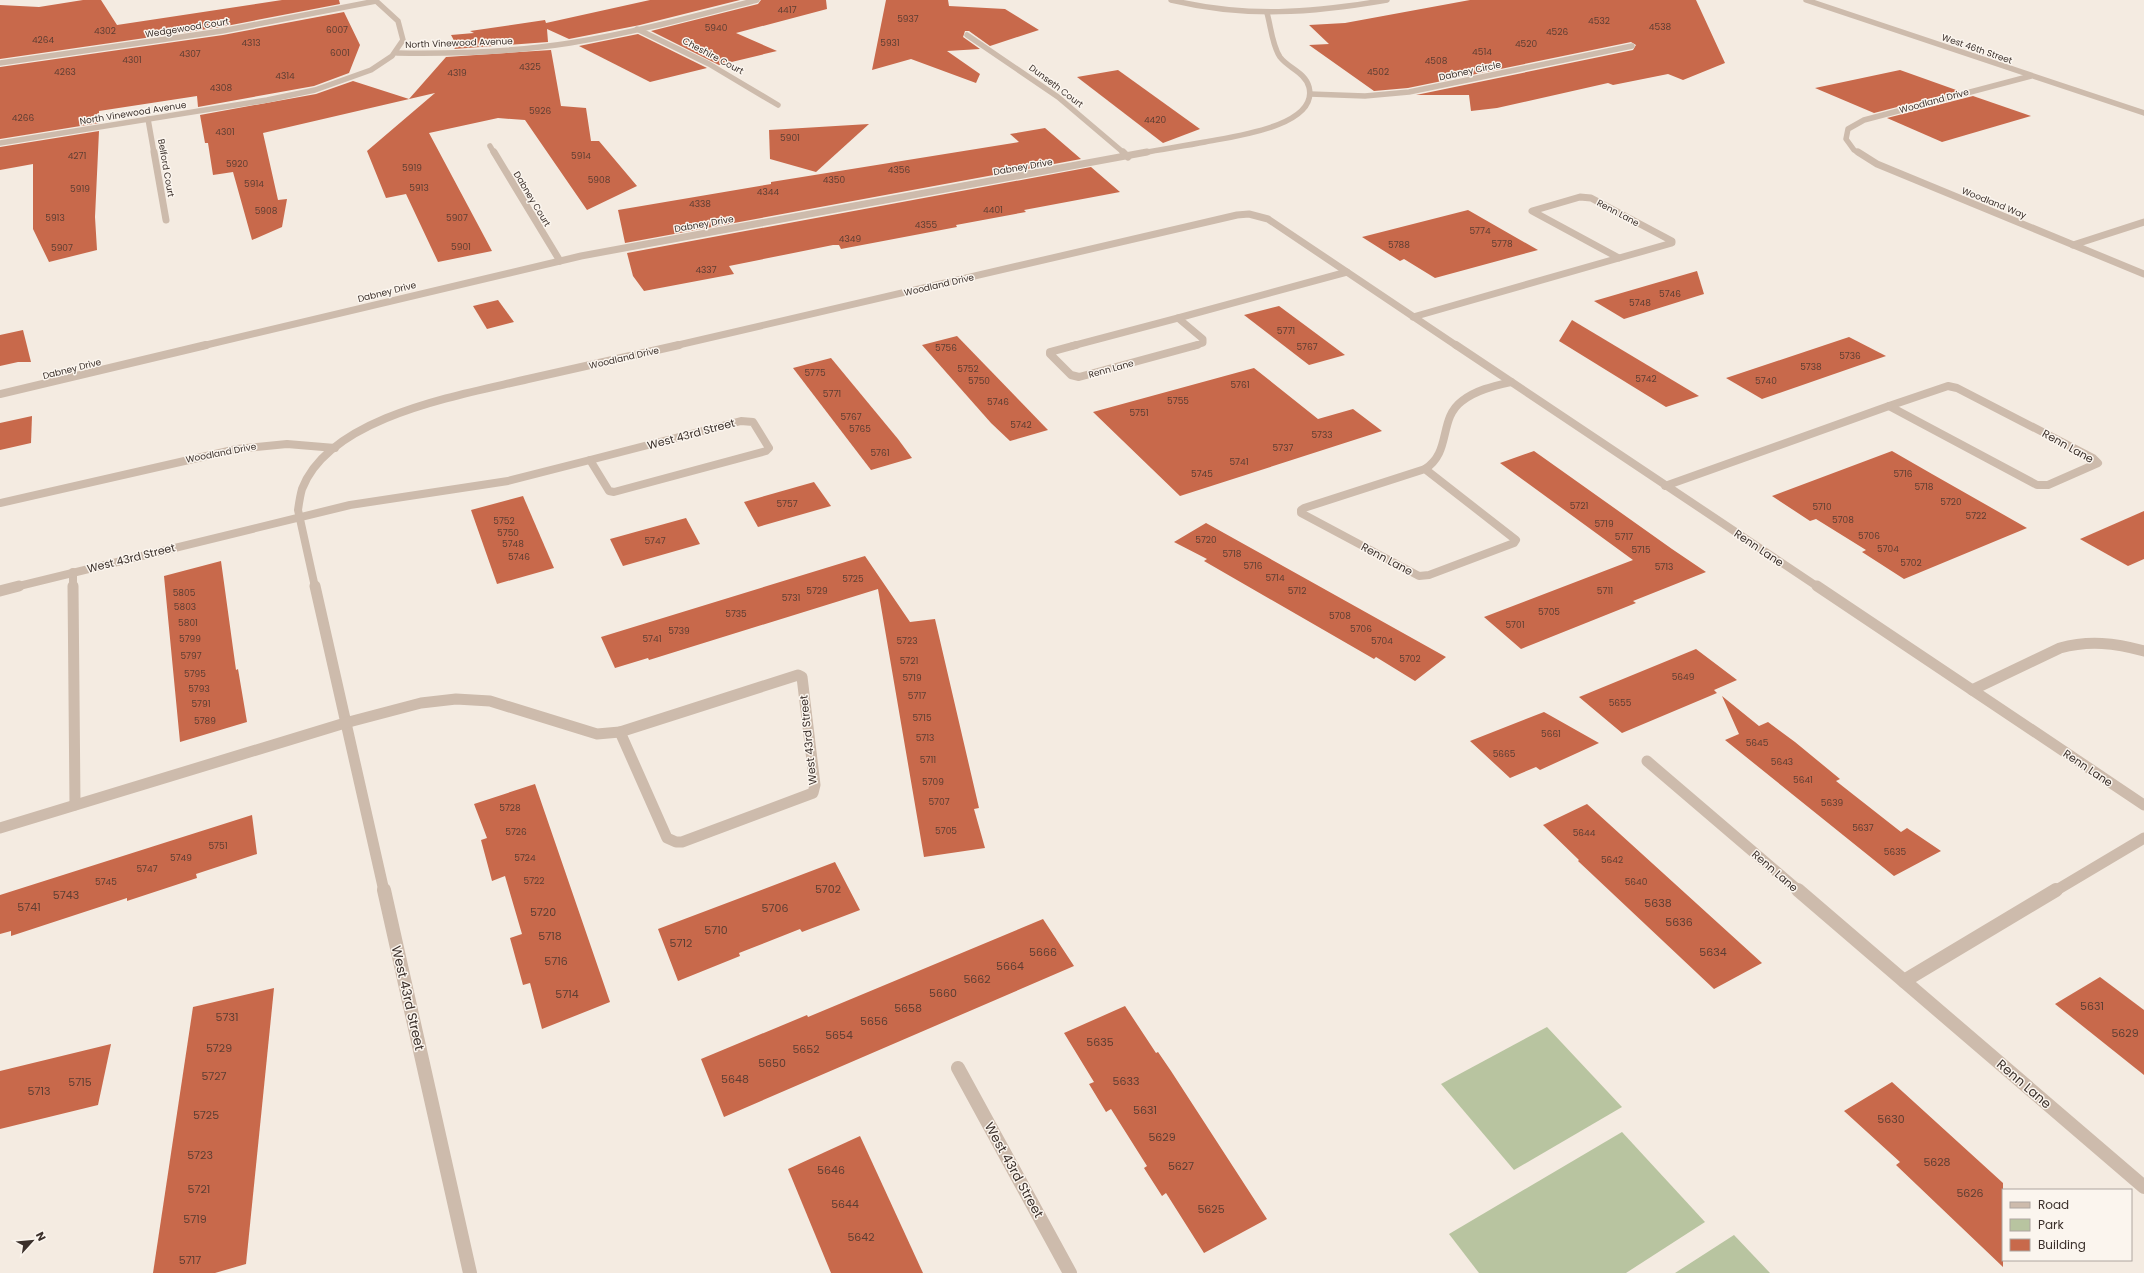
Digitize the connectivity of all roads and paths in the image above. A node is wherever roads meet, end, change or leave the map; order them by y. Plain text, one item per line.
1 (375, 0) edge
2 (757, 0) edge
3 (1171, 0) edge
4 (1387, 0) edge
5 (1806, 0) edge
6 (1267, 13) junction
7 (637, 29) junction
8 (967, 35) dead end
9 (1632, 46) dead end
10 (397, 53) junction
11 (0, 63) edge
12 (2031, 76) junction
13 (1310, 94) junction
14 (778, 105) dead end
15 (2144, 113) edge
16 (148, 119) junction
17 (1846, 137) joint
18 (0, 143) edge
19 (490, 146) dead end
20 (1128, 157) junction
21 (1254, 215) joint
22 (166, 220) dead end
23 (2144, 222) edge
24 (2073, 245) junction
25 (1618, 258) junction
26 (560, 261) junction
27 (1347, 272) junction
28 (2144, 274) edge
29 (1413, 317) junction
30 (1178, 318) junction
31 (1511, 382) junction
32 (0, 394) edge
33 (1889, 406) junction
34 (335, 448) junction
35 (590, 460) junction
36 (1425, 469) junction
37 (1665, 486) junction
38 (0, 503) edge
39 (299, 518) junction
40 (73, 572) junction
41 (0, 591) edge
42 (2144, 651) edge
43 (1972, 690) junction
44 (345, 723) junction
45 (620, 732) junction
46 (1647, 761) dead end
47 (75, 805) junction
48 (2144, 805) edge
49 (0, 828) edge
50 (2144, 838) edge
51 (1904, 981) junction
52 (958, 1068) dead end
53 (2144, 1187) edge
54 (470, 1273) edge
55 (1070, 1273) edge

1 - 10 street
1 - 11 street, Wedgewood Court
2 - 7 street, North Vinewood Avenue
3 - 6 street
4 - 6 street
5 - 12 street, West 46th Street
6 - 13 street
7 - 10 street, North Vinewood Avenue
7 - 14 street, Cheshire Court
8 - 20 street, Dunseth Court
9 - 13 street, Dabney Circle
10 - 16 street, North Vinewood Avenue
12 - 15 street, West 46th Street
12 - 17 street, Woodland Drive
13 - 20 street, Dabney Drive
16 - 18 street, North Vinewood Avenue
16 - 22 street, Belford Court
17 - 24 street, Woodland Way
19 - 26 street, Dabney Court
20 - 26 street, Dabney Drive
21 - 27 street, Renn Lane
21 - 34 street, Woodland Drive
23 - 24 street
24 - 28 street, Woodland Way
25 - 25 street, Renn Lane
25 - 29 street, Renn Lane
26 - 32 street, Dabney Drive
27 - 29 street, Renn Lane
27 - 30 street, Renn Lane
29 - 31 street, Renn Lane
30 - 30 street, Renn Lane
31 - 36 street, Renn Lane
31 - 37 street, Renn Lane
33 - 33 street, Renn Lane
33 - 37 street, Renn Lane
34 - 38 street, Woodland Drive
34 - 39 street, West 43rd Street
35 - 35 street, West 43rd Street
35 - 39 street, West 43rd Street
36 - 36 street, Renn Lane
37 - 43 street, Renn Lane
39 - 40 street, West 43rd Street
39 - 44 street, West 43rd Street
40 - 41 street
40 - 47 street, West 43rd Street
42 - 43 street
43 - 48 street, Renn Lane
44 - 45 street, West 43rd Street
44 - 47 street, West 43rd Street
44 - 54 street, West 43rd Street
45 - 45 street, West 43rd Street
46 - 51 street, Renn Lane
47 - 49 street, West 43rd Street
50 - 51 street
51 - 53 street, Renn Lane
52 - 55 street, West 43rd Street

